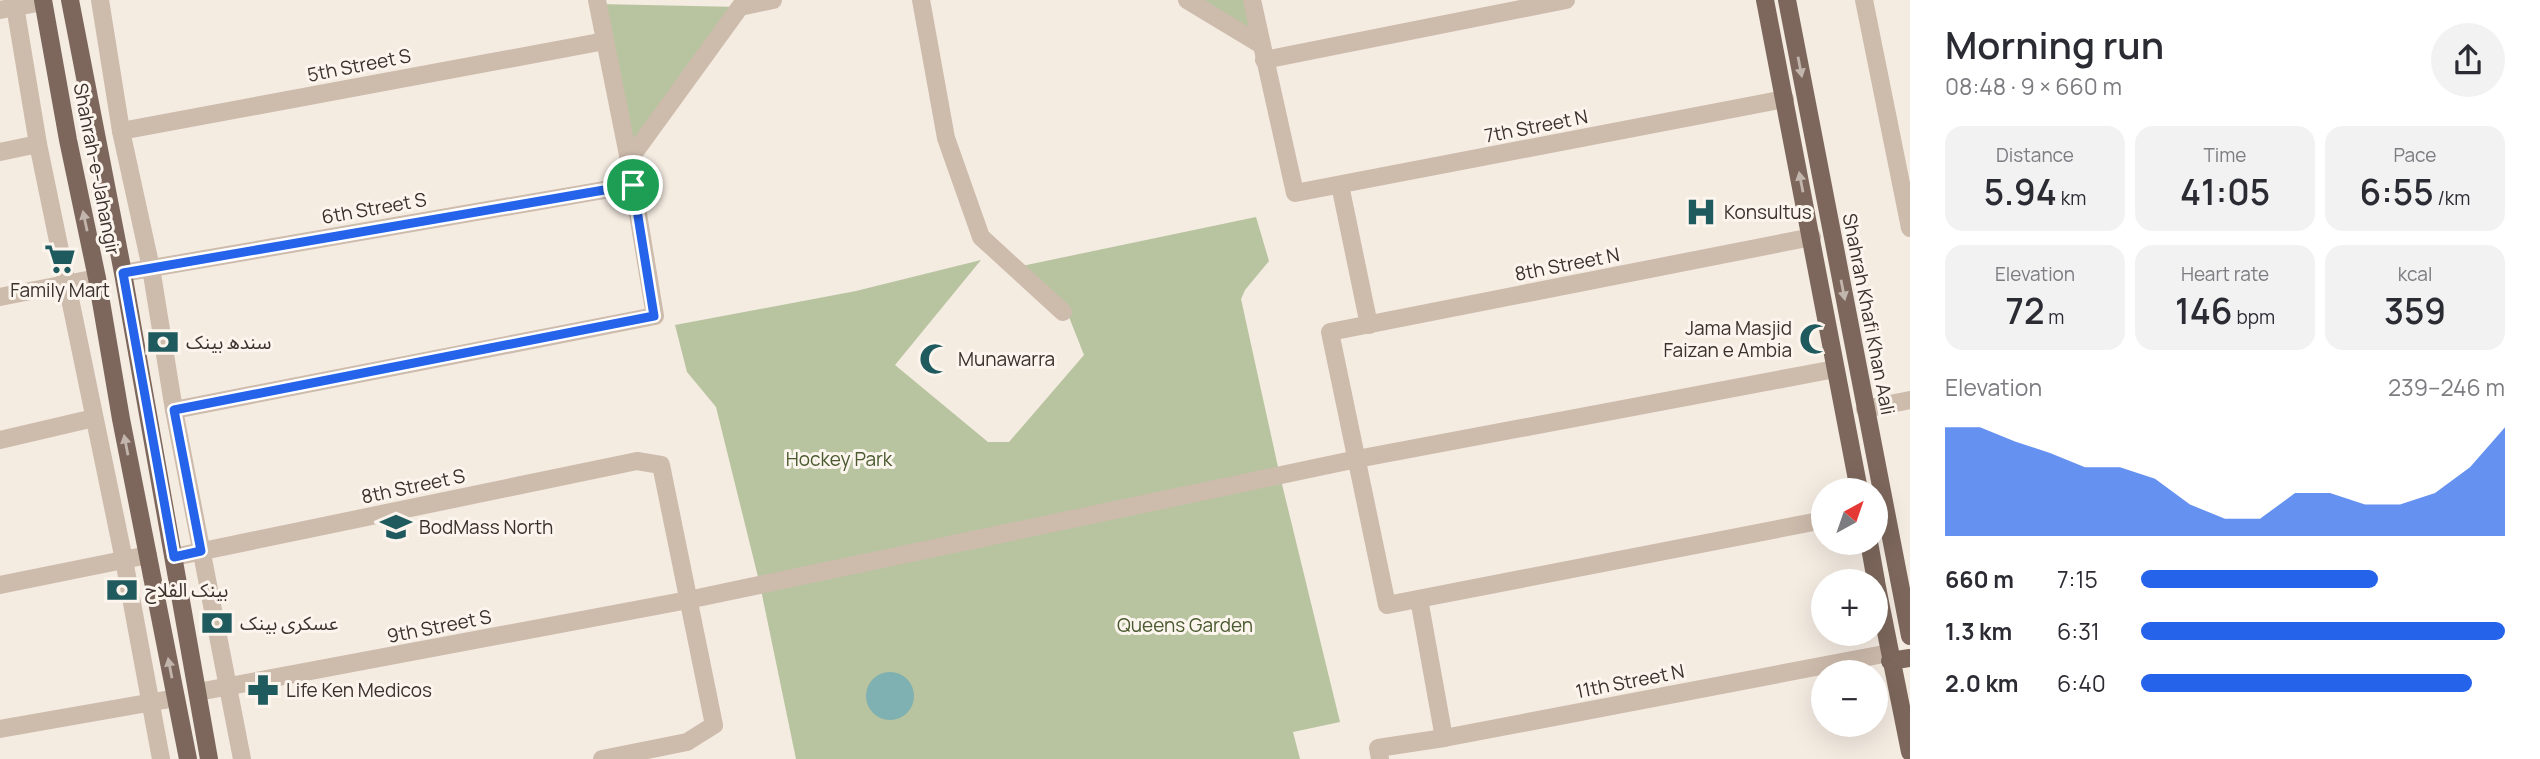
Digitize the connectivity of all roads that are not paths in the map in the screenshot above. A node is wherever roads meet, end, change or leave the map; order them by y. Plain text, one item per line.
1 (70, 0) edge
2 (100, 0) edge
3 (597, 0) edge
4 (773, 0) edge
5 (921, 0) edge
6 (1187, 0) edge
7 (1252, 0) edge
8 (1566, 0) edge
9 (1765, 0) edge
10 (1787, 0) edge
11 (1864, 0) edge
12 (43, 1) edge
13 (740, 4) edge
14 (10, 6) edge
15 (605, 41) junction
16 (1262, 52) junction
17 (1785, 99) junction
18 (121, 131) junction
19 (38, 144) junction
20 (0, 152) edge
21 (629, 160) junction
22 (633, 185) junction
23 (1340, 185) junction
24 (1910, 228) edge
25 (1812, 237) junction
26 (151, 268) junction
27 (123, 273) junction
28 (97, 278) junction
29 (67, 284) junction
30 (0, 297) edge
31 (1063, 312) dead end
32 (1369, 325) junction
33 (1835, 369) junction
34 (1910, 400) edge
35 (1840, 401) junction
36 (1864, 403) junction
37 (174, 410) junction
38 (94, 418) junction
39 (0, 440) edge
40 (1357, 460) junction
41 (1856, 478) edge
42 (1811, 523) edge
43 (201, 551) junction
44 (148, 555) junction
45 (174, 557) junction
46 (124, 559) junction
47 (0, 584) edge
48 (1419, 599) junction
49 (688, 600) junction
50 (1910, 636) edge
51 (1888, 646) edge
52 (1890, 657) junction
53 (1910, 658) edge
54 (229, 687) junction
55 (198, 692) junction
56 (176, 698) junction
57 (151, 702) junction
58 (0, 729) edge
59 (1444, 738) junction
60 (1910, 752) edge
61 (1379, 754) edge
62 (161, 759) edge
63 (188, 759) edge
64 (209, 759) edge
65 (242, 759) edge
66 (602, 759) edge

1 - 27 main road, Shahrah-e-Jahangir
2 - 18 street
3 - 15 street
4 - 13 street
5 - 31 street
6 - 16 street
7 - 16 street
8 - 16 street
9 - 17 main road
10 -> 36 main road, Shahrah Khafi Khan Aali
11 - 24 street
12 - 14 street
28 -> 12 main road, Shahrah-e-Jahangir
13 - 21 street
14 - 19 street
15 - 18 street, 5th Street S
15 - 21 street
16 - 23 street, 7th Street N
17 - 23 street, 7th Street N
25 -> 17 main road
18 - 26 street
19 - 20 street
19 - 29 street
21 - 22 street
22 - 26 street, 6th Street S
22 - 37 street
23 - 32 street
25 - 32 street, 8th Street N
25 - 33 main road
26 - 27 street, 6th Street S
26 - 37 street
27 - 45 main road, Shahrah-e-Jahangir
28 - 29 street
44 -> 28 main road, Shahrah-e-Jahangir
29 - 30 street
29 - 38 street
32 - 40 street, 8th Street N
33 - 35 main road
33 - 40 street, 9th Street S
34 - 36 street
35 - 36 main road
35 - 41 main road
36 - 50 main road, Shahrah Khafi Khan Aali
37 - 43 street
38 - 39 street
38 - 46 street
40 - 48 street
40 - 49 street, 9th Street S
42 - 48 street
43 - 45 street, 8th Street S
43 - 49 street, 8th Street S
43 - 54 street
44 - 46 street
56 -> 44 main road, Shahrah-e-Jahangir
45 - 55 main road, Shahrah-e-Jahangir
46 - 47 street
46 - 57 street
48 - 59 street
49 - 54 street, 9th Street S
49 - 66 street
51 - 52 main road
52 - 53 main road
52 - 59 street, 11th Street N
52 - 60 main road
54 - 55 street, 9th Street S
54 - 65 street
55 - 64 main road, Shahrah-e-Jahangir
56 - 57 street
56 - 63 main road, Shahrah-e-Jahangir
57 - 58 street
57 - 62 street
59 - 61 street, 11th Street N

